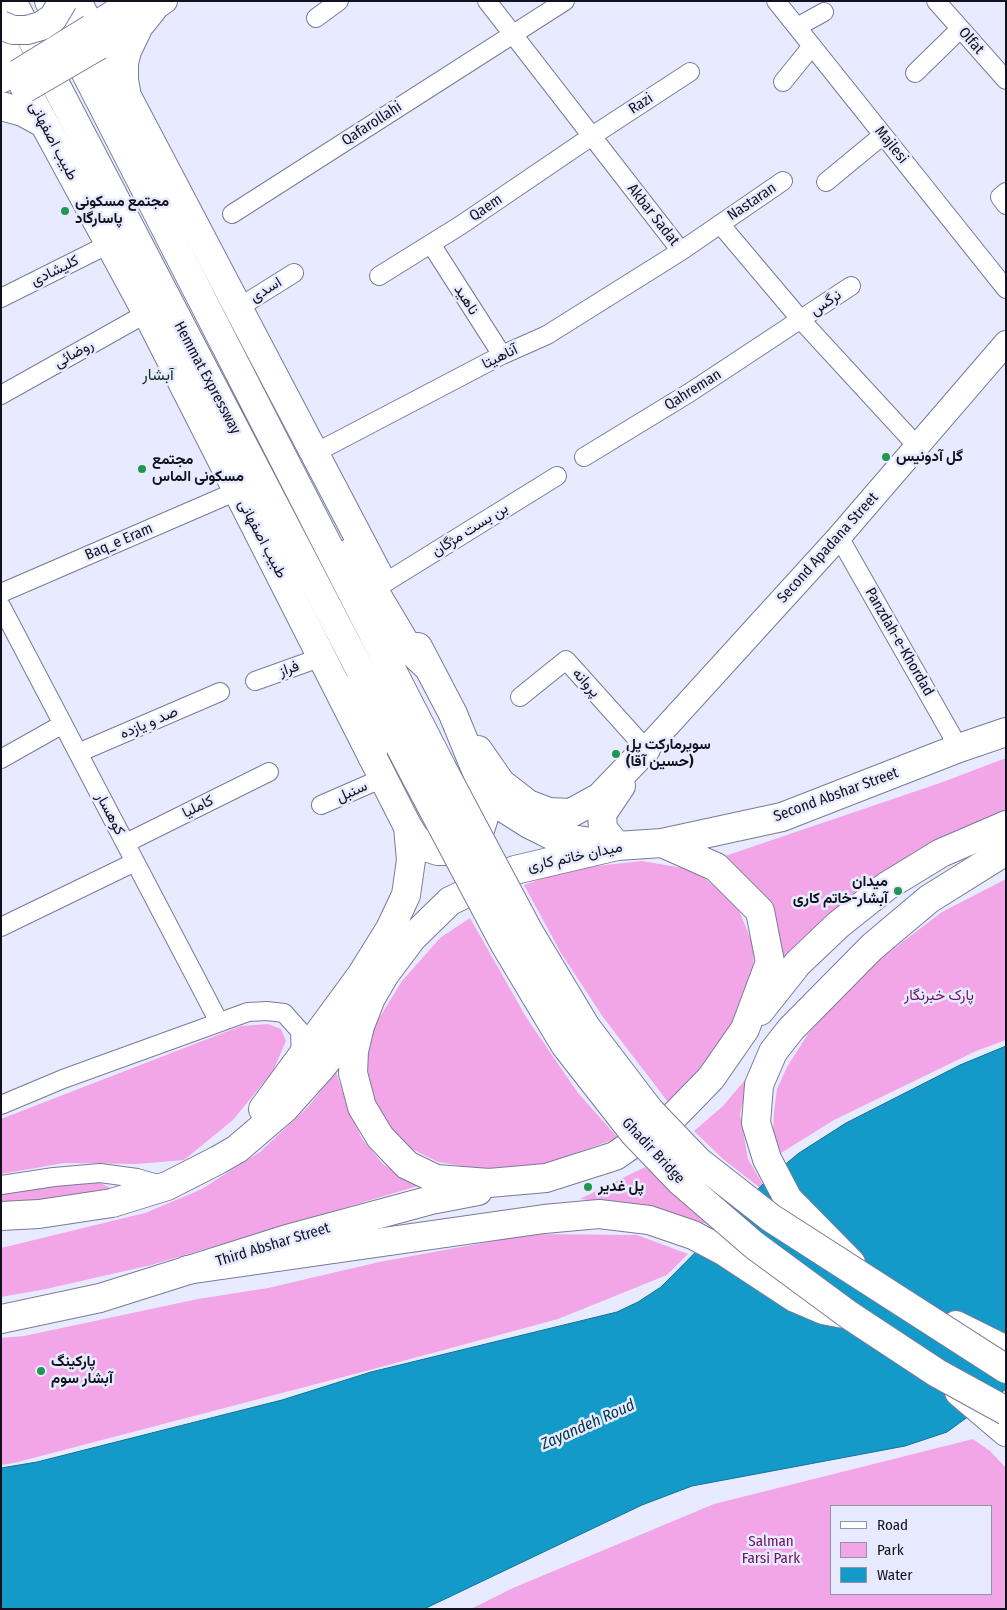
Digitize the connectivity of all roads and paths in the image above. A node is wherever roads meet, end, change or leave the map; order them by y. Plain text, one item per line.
1 (12, 1) edge
2 (49, 1) edge
3 (63, 1) edge
4 (77, 1) edge
5 (339, 1) edge
6 (487, 1) edge
7 (565, 1) edge
8 (776, 1) edge
9 (938, 2) edge
10 (149, 4) edge
11 (824, 12) dead end
12 (316, 18) dead end
13 (796, 27) junction
14 (960, 29) junction
15 (513, 34) junction
16 (95, 37) junction
17 (812, 46) junction
18 (7, 59) edge
19 (690, 72) dead end
20 (915, 73) dead end
21 (1006, 80) edge
22 (782, 82) dead end
23 (127, 97) junction
24 (1, 105) edge
25 (43, 123) junction
26 (883, 135) junction
27 (592, 136) junction
28 (783, 181) dead end
29 (826, 182) dead end
30 (1006, 192) edge
31 (1006, 205) edge
32 (232, 214) dead end
33 (720, 224) junction
34 (109, 244) junction
35 (431, 244) junction
36 (681, 251) junction
37 (294, 273) dead end
38 (378, 276) dead end
39 (851, 286) dead end
40 (1006, 288) edge
41 (1, 298) edge
42 (238, 308) junction
43 (147, 313) junction
44 (801, 320) junction
45 (1006, 343) edge
46 (502, 355) junction
47 (1, 395) edge
48 (917, 446) junction
49 (314, 454) junction
50 (584, 457) dead end
51 (557, 476) dead end
52 (298, 486) junction
53 (266, 490) junction
54 (237, 491) junction
55 (839, 537) junction
56 (383, 584) junction
57 (1, 592) edge
58 (1, 606) edge
59 (322, 657) junction
60 (428, 667) junction
61 (255, 681) dead end
62 (220, 692) dead end
63 (520, 697) dead end
64 (453, 714) junction
65 (63, 724) junction
66 (1006, 732) edge
67 (960, 748) junction
68 (646, 749) junction
69 (78, 753) junction
70 (1, 759) edge
71 (377, 767) junction
72 (442, 768) joint
73 (270, 772) dead end
74 (480, 780) junction
75 (418, 781) joint
76 (321, 805) dead end
77 (1006, 825) edge
78 (408, 827) junction
79 (126, 843) junction
80 (662, 843) junction
81 (617, 846) junction
82 (1006, 851) edge
83 (135, 862) junction
84 (1, 927) edge
85 (366, 1012) junction
86 (219, 1022) junction
87 (745, 1029) junction
88 (301, 1057) junction
89 (1, 1105) edge
90 (237, 1149) junction
91 (546, 1178) junction
92 (1, 1185) edge
93 (167, 1186) junction
94 (39, 1214) junction
95 (1, 1216) edge
96 (1, 1228) edge
97 (188, 1270) junction
98 (869, 1281) junction
99 (1, 1310) edge
100 (33, 1312) junction
101 (849, 1315) junction
102 (1, 1319) edge
103 (1006, 1350) edge
104 (1006, 1369) edge
105 (937, 1373) junction
106 (1006, 1411) edge
107 (1006, 1432) edge

1 - 53 main road, Hemmat Expressway
2 - 52 main road, Hemmat Expressway
3 - 18 main road, bridge
4 - 16 main road
5 - 12 street
6 - 15 street, Akbar Sadat
7 - 15 street, Qafarollahi
8 - 13 street, Majlesi
9 - 14 street, Olfat
10 - 16 main road
10 - 23 main road
11 - 13 street
13 - 17 street, Majlesi
14 - 20 street
14 - 21 street, Olfat
15 - 27 street, Akbar Sadat
15 - 32 street, Qafarollahi
16 - 18 main road, bridge
16 - 23 main road
17 - 22 street
17 - 26 street, Majlesi
18 - 24 main road
18 - 25 main road, طبیب اصفهانی
19 - 27 street, Razi
23 - 42 main road
24 - 25 main road
25 - 34 main road, طبیب اصفهانی
26 - 29 street
26 - 40 street, Majlesi
27 - 35 street, Qaem
27 - 36 street, Akbar Sadat
28 - 33 street, Nastaran
30 - 31 street
33 - 36 street, Akbar Sadat
33 - 44 street
34 - 41 street, کلیشادی
34 - 43 main road, طبیب اصفهانی
35 - 38 street, Qaem
35 - 46 street, ناهید
36 - 46 street, آناهیتا
37 - 42 street, اسدی
39 - 44 street, نرگس
42 - 49 main road
43 - 47 street, روضائی
43 - 54 main road, طبیب اصفهانی
44 - 48 street
44 - 50 street, Qahreman
45 - 48 main road, Second Apadana Street
46 - 49 street, آناهیتا
48 - 55 main road, Second Apadana Street
49 - 56 main road
51 - 56 street, بن بست مژگان
52 - 60 main road
52 - 72 main road, Hemmat Expressway
53 - 71 main road
53 - 75 main road, Hemmat Expressway
54 - 57 street, Baq_e Eram
54 - 59 main road, طبیب اصفهانی
55 - 67 street, Panzdah-e-Khordad
55 - 68 main road, Second Apadana Street
56 - 60 main road
58 - 65 street, کوهسار
59 - 61 street, فراز
59 - 71 main road, طبیب اصفهانی
60 - 64 main road
62 - 69 street, صد و یازده
63 - 68 street, پروانه
64 - 68 main road
64 - 74 main road
65 - 69 street, کوهسار
65 - 70 street
66 - 67 main road, Second Abshar Street
67 - 80 main road, Second Abshar Street
68 - 81 main road
69 - 79 street, کوهسار
71 - 76 street, سنبل
71 - 78 main road, طبیب اصفهانی
72 - 98 main road, Ghadir Bridge, bridge
73 - 79 street, کاملیا
74 - 78 main road
74 - 81 main road
75 - 101 main road, Ghadir Bridge, bridge
77 - 87 main road
78 - 88 main road
79 - 83 street, کوهسار
80 - 81 main road, میدان خاتم کاری
80 - 87 main road, میدان خاتم کاری
81 - 85 main road, میدان خاتم کاری
82 - 98 main road, bridge
83 - 84 street
83 - 86 street, کوهسار
85 - 90 main road
85 - 91 main road, میدان خاتم کاری
86 - 88 street
86 - 89 street
87 - 91 main road, میدان خاتم کاری
88 - 90 main road
90 - 93 main road
91 - 97 main road, Third Abshar Street
92 - 93 street
93 - 94 main road
94 - 95 main road
94 - 96 main road
97 - 100 main road, Third Abshar Street
97 - 101 main road
98 - 103 main road, bridge
98 - 104 main road, Ghadir Bridge, bridge
99 - 100 main road
100 - 102 main road, Third Abshar Street
101 - 105 main road, Ghadir Bridge, bridge
105 - 106 main road, Ghadir Bridge, bridge
105 - 107 main road, bridge

